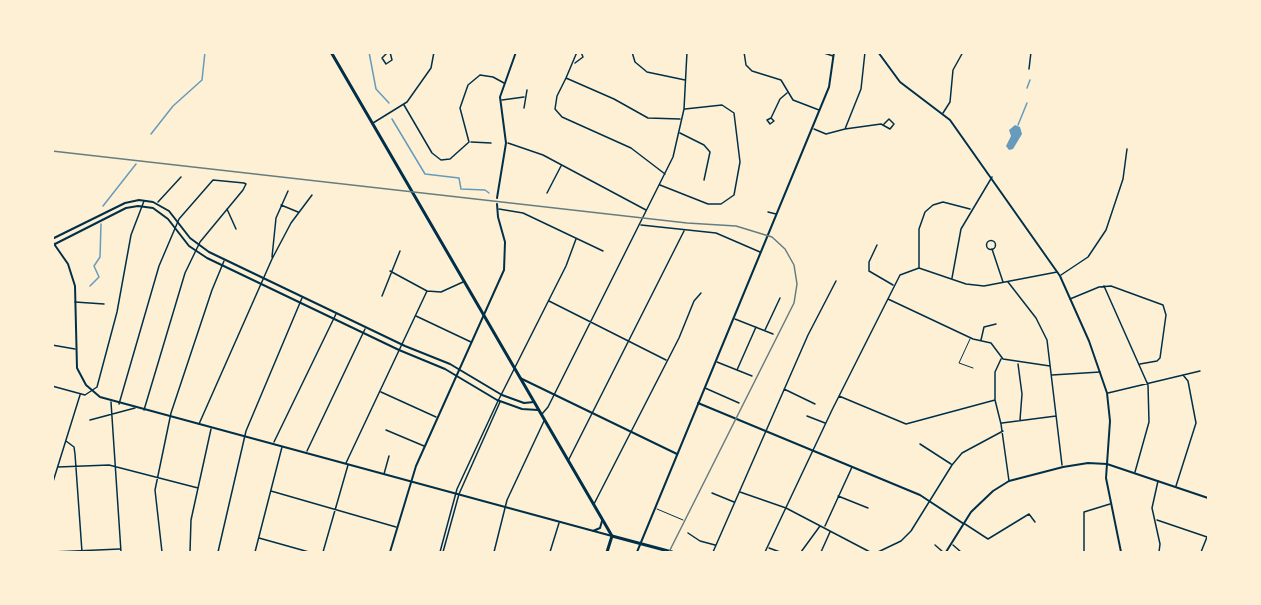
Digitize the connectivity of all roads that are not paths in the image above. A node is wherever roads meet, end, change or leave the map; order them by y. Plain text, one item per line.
1 (331, 52) edge
2 (434, 52) edge
3 (516, 52) edge
4 (577, 52) edge
5 (581, 52) edge
6 (632, 52) edge
7 (687, 52) edge
8 (744, 52) edge
9 (821, 52) edge
10 (865, 52) edge
11 (878, 52) edge
12 (963, 52) edge
13 (1031, 52) edge
14 (834, 54) edge
15 (574, 64) junction
16 (1029, 69) dead end
17 (566, 78) junction
18 (687, 80) junction
19 (504, 83) junction
20 (527, 90) dead end
21 (788, 93) junction
22 (524, 97) junction
23 (500, 101) junction
24 (404, 105) junction
25 (524, 108) dead end
26 (684, 109) junction
27 (820, 110) junction
28 (943, 112) junction
29 (771, 118) dead end
30 (682, 119) junction
31 (372, 124) junction
32 (884, 124) dead end
33 (812, 128) junction
34 (845, 129) junction
35 (680, 133) junction
36 (469, 142) junction
37 (491, 143) dead end
38 (506, 143) junction
39 (1127, 149) dead end
40 (561, 165) junction
41 (666, 175) junction
42 (182, 177) dead end
43 (992, 177) junction
44 (704, 180) dead end
45 (660, 185) junction
46 (288, 191) dead end
47 (547, 193) dead end
48 (312, 195) dead end
49 (497, 198) dead end
50 (144, 201) junction
51 (157, 204) junction
52 (497, 204) dead end
53 (281, 205) junction
54 (143, 206) junction
55 (227, 209) junction
56 (497, 209) junction
57 (971, 209) junction
58 (647, 211) junction
59 (299, 212) junction
60 (768, 212) dead end
61 (777, 214) junction
62 (178, 222) junction
63 (640, 224) junction
64 (176, 229) junction
65 (236, 229) dead end
66 (684, 231) junction
67 (52, 239) edge
68 (576, 239) junction
69 (55, 244) junction
70 (198, 245) junction
71 (877, 245) dead end
72 (992, 249) dead end
73 (195, 251) junction
74 (400, 251) dead end
75 (603, 251) dead end
76 (761, 253) junction
77 (272, 259) junction
78 (225, 260) junction
79 (222, 265) junction
80 (919, 268) junction
81 (391, 271) junction
82 (1058, 271) junction
83 (1060, 276) junction
84 (263, 278) junction
85 (952, 279) junction
86 (464, 281) junction
87 (836, 281) dead end
88 (1008, 282) junction
89 (1003, 283) junction
90 (261, 284) junction
91 (894, 285) junction
92 (1104, 286) junction
93 (427, 291) junction
94 (701, 293) dead end
95 (382, 296) dead end
96 (302, 297) junction
97 (780, 298) dead end
98 (887, 298) junction
99 (1070, 299) junction
100 (548, 301) junction
101 (75, 302) junction
102 (300, 302) junction
103 (104, 304) dead end
104 (336, 313) junction
105 (416, 316) junction
106 (484, 317) junction
107 (334, 319) junction
108 (734, 319) junction
109 (591, 322) junction
110 (996, 324) dead end
111 (756, 327) junction
112 (366, 328) junction
113 (764, 330) junction
114 (363, 333) junction
115 (773, 334) dead end
116 (970, 337) junction
117 (629, 341) junction
118 (981, 341) junction
119 (472, 342) junction
120 (52, 345) edge
121 (402, 345) junction
122 (75, 349) junction
123 (399, 350) junction
124 (1001, 358) junction
125 (666, 360) junction
126 (716, 362) junction
127 (1018, 363) junction
128 (1139, 364) junction
129 (1051, 366) junction
130 (973, 368) dead end
131 (515, 369) junction
132 (459, 370) junction
133 (737, 370) junction
134 (1200, 371) dead end
135 (1101, 372) junction
136 (457, 375) junction
137 (1052, 375) junction
138 (1183, 375) junction
139 (752, 376) dead end
140 (520, 378) junction
141 (1148, 385) junction
142 (52, 386) edge
143 (705, 388) junction
144 (784, 389) junction
145 (379, 391) junction
146 (92, 392) junction
147 (1107, 393) junction
148 (80, 394) junction
149 (502, 395) junction
150 (554, 395) junction
151 (839, 396) junction
152 (994, 400) junction
153 (499, 401) junction
154 (111, 402) junction
155 (534, 402) junction
156 (699, 403) junction
157 (739, 403) dead end
158 (119, 404) junction
159 (815, 404) dead end
160 (135, 408) junction
161 (144, 410) junction
162 (538, 410) junction
163 (541, 414) junction
164 (592, 414) junction
165 (112, 415) junction
166 (807, 416) dead end
167 (1056, 416) junction
168 (170, 417) junction
169 (437, 418) junction
170 (90, 420) dead end
171 (1020, 420) junction
172 (544, 421) junction
173 (826, 423) junction
174 (199, 424) junction
175 (1002, 424) junction
176 (212, 428) junction
177 (386, 430) dead end
178 (765, 430) junction
179 (1003, 431) junction
180 (630, 433) junction
181 (244, 436) junction
182 (66, 441) junction
183 (274, 444) junction
184 (920, 444) dead end
185 (282, 446) junction
186 (425, 446) junction
187 (813, 450) junction
188 (306, 453) junction
189 (677, 454) junction
190 (389, 456) dead end
191 (568, 461) junction
192 (347, 464) junction
193 (1107, 464) junction
194 (952, 465) junction
195 (115, 466) junction
196 (852, 466) junction
197 (58, 468) junction
198 (76, 468) junction
199 (1063, 468) junction
200 (1135, 472) junction
201 (384, 474) junction
202 (158, 477) junction
203 (411, 481) junction
204 (1009, 481) junction
205 (1158, 481) junction
206 (53, 485) edge
207 (1176, 486) junction
208 (198, 488) junction
209 (271, 491) junction
210 (739, 492) junction
211 (457, 493) junction
212 (712, 493) dead end
213 (838, 496) junction
214 (1209, 498) edge
215 (930, 502) junction
216 (734, 503) junction
217 (1110, 504) junction
218 (593, 505) junction
219 (505, 506) junction
220 (655, 508) junction
221 (786, 508) junction
222 (868, 508) dead end
223 (335, 510) junction
224 (1155, 519) junction
225 (602, 520) junction
226 (682, 520) dead end
227 (560, 522) junction
228 (1035, 522) dead end
229 (964, 524) junction
230 (820, 525) junction
231 (397, 527) junction
232 (824, 527) junction
233 (594, 531) junction
234 (831, 531) junction
235 (688, 533) dead end
236 (612, 536) junction
237 (259, 538) junction
238 (640, 544) junction
239 (935, 545) dead end
240 (953, 545) junction
241 (716, 546) junction
242 (768, 547) junction
243 (121, 551) edge
244 (52, 552) edge
245 (82, 552) edge
246 (162, 552) edge
247 (190, 552) edge
248 (218, 552) edge
249 (255, 552) edge
250 (309, 552) edge
251 (323, 552) edge
252 (390, 552) edge
253 (441, 552) edge
254 (494, 552) edge
255 (550, 552) edge
256 (607, 552) edge
257 (637, 552) edge
258 (672, 552) edge
259 (713, 552) edge
260 (765, 552) edge
261 (780, 552) edge
262 (801, 552) edge
263 (822, 552) edge
264 (870, 552) edge
265 (878, 552) edge
266 (945, 552) edge
267 (961, 552) edge
268 (1084, 552) edge
269 (1121, 552) edge
270 (1159, 552) edge
271 (1201, 552) edge

1 - 31 main road
2 - 24 street
3 - 19 street
4 - 15 street
5 - 15 street
6 - 18 street
7 - 18 street
8 - 21 street
9 - 14 street
10 - 34 street
11 - 28 street
12 - 28 street
13 - 16 street
14 - 27 street
15 - 17 street
17 - 30 street
17 - 41 street
18 - 26 street
19 - 23 street
19 - 36 street
20 - 22 street
21 - 27 street
21 - 29 street
22 - 23 street
22 - 25 street
23 - 38 street
24 - 31 street
24 - 36 street
26 - 30 street
26 - 45 street
27 - 33 street
28 - 43 street
30 - 35 street
31 - 86 main road
32 - 34 street
33 - 34 street
33 - 61 street
35 - 41 street
35 - 44 street
36 - 37 street
38 - 40 street
38 - 49 street
39 - 83 street
40 - 47 street
40 - 58 street
41 - 45 street
42 - 51 street
43 - 57 street
43 - 82 street
45 - 58 street
46 - 53 street
48 - 59 street
50 - 51 street
50 - 54 street
50 - 67 street
51 - 62 street
52 - 56 street
53 - 59 street
53 - 77 street
54 - 64 street
54 - 69 street
54 - 146 street
55 - 62 street
55 - 65 street
55 - 70 street
56 - 68 street
56 - 106 street
57 - 80 street
57 - 85 street
58 - 63 street
59 - 77 street
60 - 61 street
61 - 76 street
62 - 64 street
62 - 70 street
63 - 66 street
63 - 109 street
64 - 73 street
64 - 158 street
66 - 76 street
66 - 117 street
67 - 69 street
68 - 75 street
68 - 100 street
69 - 101 street
70 - 73 street
70 - 78 street
71 - 91 street
72 - 89 street
73 - 79 street
73 - 161 street
74 - 81 street
76 - 108 street
77 - 84 street
78 - 79 street
78 - 84 street
79 - 90 street
79 - 168 street
80 - 85 street
80 - 91 street
81 - 93 street
81 - 95 street
82 - 83 street
82 - 88 street
83 - 99 street
84 - 90 street
84 - 96 street
85 - 89 street
86 - 93 street
86 - 106 main road
87 - 144 street
88 - 89 street
88 - 129 street
90 - 102 street
90 - 174 street
91 - 98 street
92 - 99 street
92 - 128 street
92 - 128 street
93 - 105 street
94 - 125 street
96 - 102 street
96 - 104 street
97 - 113 street
98 - 116 street
98 - 151 street
99 - 135 street
100 - 109 street
100 - 131 street
101 - 103 street
101 - 122 street
102 - 107 street
102 - 181 street
104 - 107 street
104 - 112 street
105 - 119 street
105 - 121 street
106 - 119 street
106 - 131 main road
107 - 114 street
107 - 183 street
108 - 111 street
108 - 126 street
109 - 117 street
109 - 150 street
110 - 118 street
111 - 113 street
111 - 133 street
112 - 114 street
112 - 121 street
113 - 115 street
114 - 123 street
114 - 188 street
116 - 118 street
116 - 130 lane
117 - 125 street
117 - 164 street
118 - 124 street
119 - 132 street
120 - 122 street
121 - 123 street
121 - 132 street
122 - 146 street
123 - 136 street
123 - 145 street
124 - 127 street
124 - 152 street
125 - 180 street
126 - 133 street
126 - 143 street
127 - 129 street
127 - 171 street
128 - 141 street
129 - 137 street
131 - 140 main road
131 - 149 street
132 - 136 street
132 - 149 street
133 - 139 street
134 - 138 street
135 - 137 street
135 - 147 street
136 - 153 street
136 - 169 street
137 - 167 street
138 - 141 street
138 - 207 street
140 - 150 street
140 - 155 main road
141 - 147 street
141 - 200 street
142 - 148 street
143 - 156 street
143 - 157 street
144 - 159 street
144 - 178 street
145 - 169 street
145 - 192 street
146 - 148 street
146 - 154 street
147 - 193 street
148 - 182 street
149 - 153 street
149 - 155 street
150 - 163 street
150 - 164 street
151 - 152 street
151 - 173 street
152 - 175 street
153 - 162 street
153 - 211 street
154 - 158 street
154 - 165 street
155 - 162 main road
156 - 178 street
156 - 189 street
158 - 160 street
160 - 161 street
160 - 165 street
161 - 168 street
162 - 163 main road
163 - 172 main road
164 - 180 street
164 - 191 street
165 - 170 street
165 - 195 street
166 - 173 street
167 - 171 street
167 - 199 street
168 - 174 street
168 - 202 street
169 - 186 street
171 - 175 street
172 - 191 main road
172 - 219 street
173 - 187 street
174 - 176 street
175 - 179 street
176 - 181 street
176 - 208 street
177 - 186 street
178 - 187 street
178 - 210 street
179 - 194 street
179 - 204 street
180 - 189 street
180 - 218 street
181 - 183 street
181 - 248 street
182 - 197 street
182 - 198 street
183 - 185 street
184 - 194 street
185 - 188 street
185 - 209 street
186 - 203 street
187 - 196 street
187 - 221 street
188 - 192 street
189 - 220 street
190 - 201 street
191 - 218 main road
192 - 201 street
192 - 223 street
193 - 199 street
193 - 200 street
193 - 217 street
194 - 215 street
195 - 198 street
195 - 202 street
195 - 243 street
196 - 213 street
196 - 215 street
197 - 198 street
197 - 206 street
198 - 245 street
199 - 204 street
200 - 205 street
201 - 203 street
202 - 208 street
202 - 246 street
203 - 211 street
203 - 231 street
204 - 229 street
205 - 207 street
205 - 224 street
207 - 214 street
208 - 247 street
209 - 223 street
209 - 237 street
210 - 216 street
210 - 221 street
211 - 219 street
211 - 253 street
212 - 216 street
213 - 222 street
213 - 232 street
215 - 229 street
215 - 265 street
216 - 241 street
217 - 268 street
217 - 269 street
218 - 225 main road
219 - 227 street
219 - 254 street
220 - 226 lane
220 - 238 street
221 - 230 street
221 - 242 street
223 - 231 street
223 - 251 street
224 - 270 street
224 - 271 street
225 - 233 street
225 - 236 main road
227 - 233 street
227 - 255 street
228 - 229 street
229 - 240 street
230 - 232 street
230 - 262 street
231 - 252 street
232 - 234 street
233 - 236 street
234 - 263 street
234 - 264 street
235 - 241 street
236 - 238 main road
236 - 256 main road
237 - 249 street
237 - 250 street
238 - 257 street
238 - 258 main road
239 - 266 street
240 - 266 street
240 - 267 street
241 - 259 street
242 - 260 street
242 - 261 street
243 - 245 street
244 - 245 street

